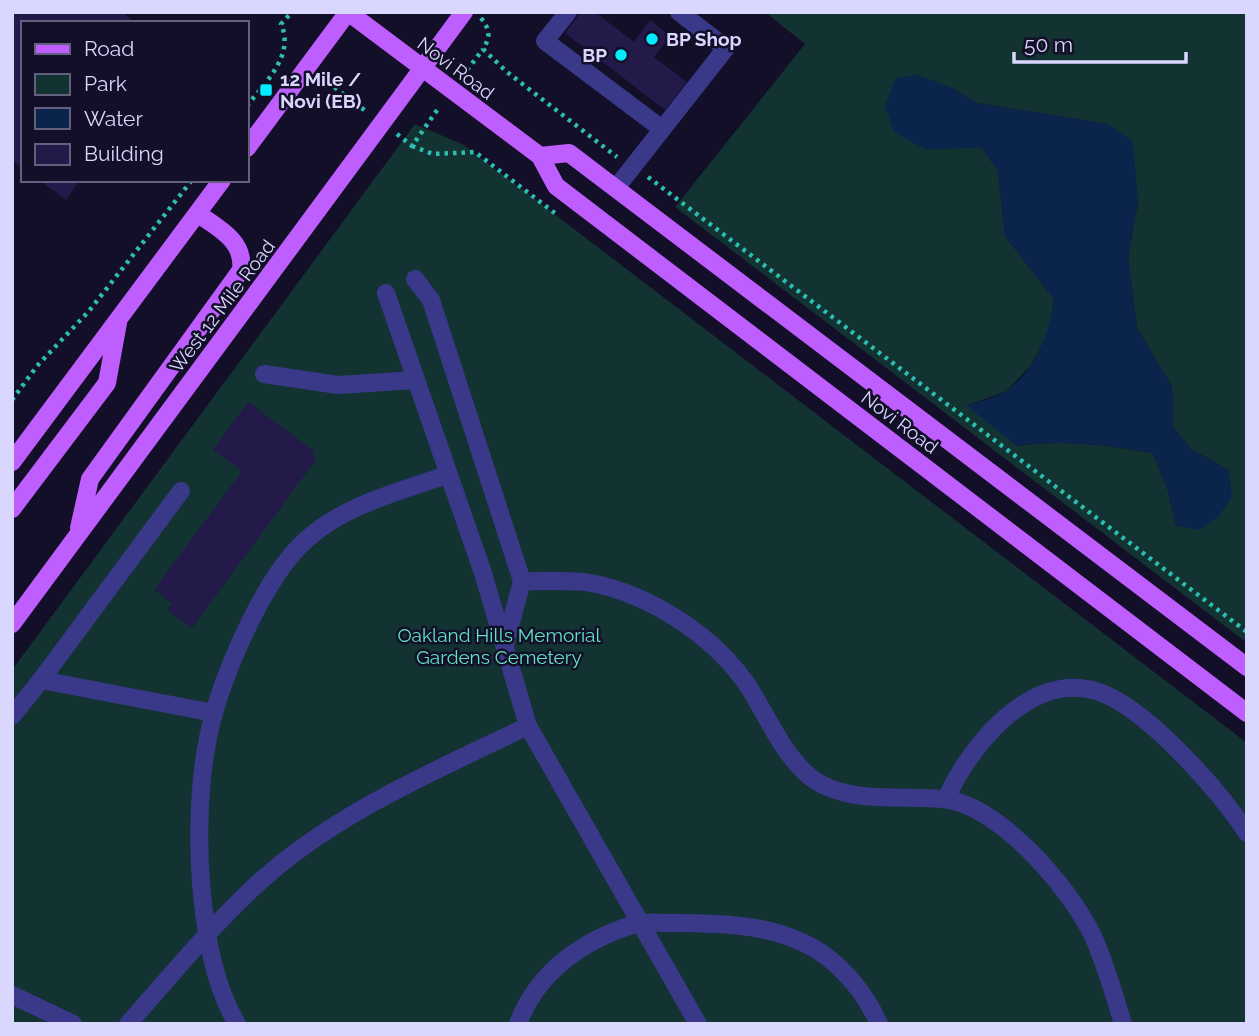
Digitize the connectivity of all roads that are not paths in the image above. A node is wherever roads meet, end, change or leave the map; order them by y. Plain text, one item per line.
1 (348, 12) edge
2 (464, 12) edge
3 (568, 12) edge
4 (679, 12) edge
5 (423, 69) junction
6 (662, 129) junction
7 (248, 147) edge
8 (540, 156) junction
9 (221, 182) edge
10 (616, 188) junction
11 (198, 214) junction
12 (415, 279) dead end
13 (386, 293) dead end
14 (119, 319) junction
15 (264, 374) dead end
16 (416, 380) junction
17 (12, 462) edge
18 (449, 474) junction
19 (181, 491) dead end
20 (12, 509) edge
21 (77, 536) junction
22 (522, 581) junction
23 (12, 624) edge
24 (504, 646) junction
25 (1247, 667) edge
26 (41, 680) junction
27 (214, 713) junction
28 (1247, 713) edge
29 (12, 716) edge
30 (528, 726) junction
31 (946, 799) junction
32 (1247, 833) edge
33 (638, 923) junction
34 (208, 936) junction
35 (12, 995) edge
36 (73, 1024) edge
37 (128, 1024) edge
38 (237, 1024) edge
39 (518, 1024) edge
40 (698, 1024) edge
41 (879, 1024) edge
42 (1123, 1024) edge

1 - 5 main road, Novi Road
1 - 7 main road
2 - 5 main road, West 12 Mile Road
3 - 6 lane
4 - 6 lane
5 - 8 main road, Novi Road
5 - 21 main road, West 12 Mile Road
6 - 10 lane
8 - 10 main road, Novi Road
8 - 28 main road, Novi Road
9 - 11 main road
10 - 25 main road, Novi Road
11 - 14 main road
11 - 21 main road
12 - 22 lane
13 - 16 lane
14 - 17 main road
14 - 20 main road
15 - 16 lane
16 - 18 lane
18 - 24 lane
18 - 27 lane
19 - 26 lane
21 - 23 main road, West 12 Mile Road
22 - 24 lane
22 - 31 lane
24 - 30 lane
26 - 27 lane
26 - 29 lane
27 - 34 lane
30 - 33 lane
30 - 34 lane
31 - 32 lane
31 - 42 lane
33 - 39 lane
33 - 40 lane
33 - 41 lane
34 - 37 lane
34 - 38 lane
35 - 36 lane

